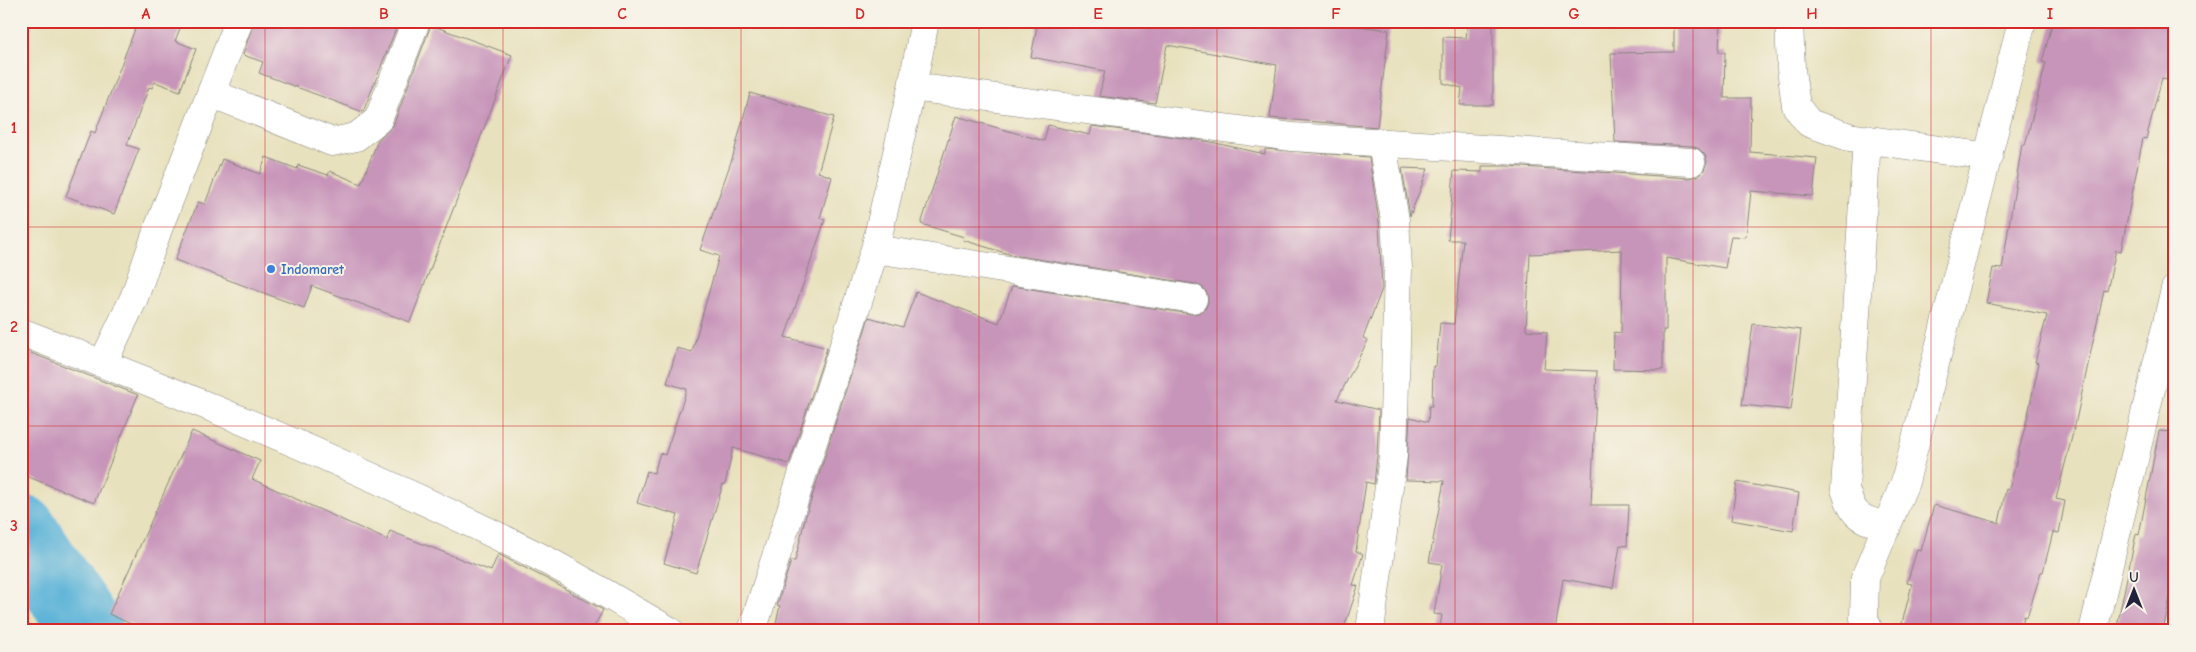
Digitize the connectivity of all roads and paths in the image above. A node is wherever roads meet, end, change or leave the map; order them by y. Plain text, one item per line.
1 (239, 21) edge
2 (416, 21) edge
3 (925, 21) edge
4 (1789, 21) edge
5 (2022, 21) edge
6 (912, 87) junction
7 (211, 93) junction
8 (1867, 139) junction
9 (1382, 143) junction
10 (1989, 158) junction
11 (1691, 162) dead end
12 (875, 249) junction
13 (2175, 289) edge
14 (1192, 299) dead end
15 (21, 332) edge
16 (107, 356) junction
17 (1887, 527) junction
18 (670, 631) edge
19 (752, 631) edge
20 (1370, 631) edge
21 (1869, 631) edge
22 (2093, 631) edge

1 - 7 street
2 - 7 street
3 - 6 street
4 - 8 street
5 - 10 street
6 - 9 street
6 - 12 street
7 - 16 street
8 - 10 street
8 - 17 street
9 - 11 street
9 - 20 street
10 - 17 street
12 - 14 street
12 - 19 street
13 - 22 street
15 - 16 street
16 - 18 street
17 - 21 street

